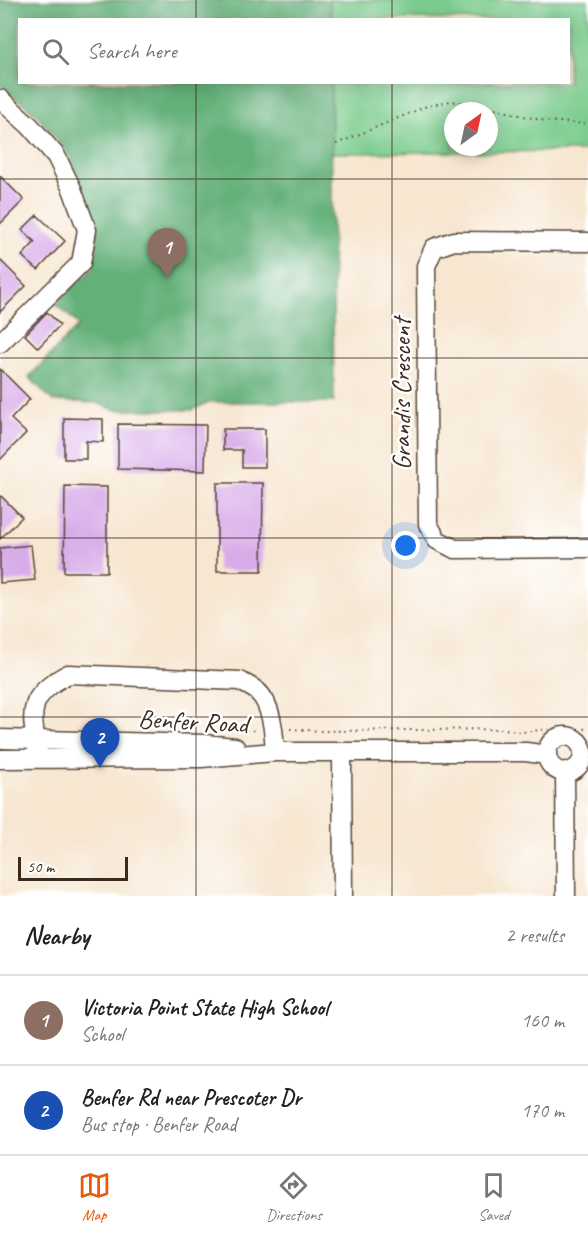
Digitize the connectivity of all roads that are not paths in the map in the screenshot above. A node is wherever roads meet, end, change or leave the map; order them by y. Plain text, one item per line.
1 (0, 99) edge
2 (588, 242) edge
3 (0, 343) edge
4 (588, 548) edge
5 (0, 740) edge
6 (36, 741) junction
7 (585, 750) edge
8 (275, 752) junction
9 (342, 753) junction
10 (548, 755) junction
11 (0, 759) edge
12 (39, 759) junction
13 (565, 771) junction
14 (343, 896) edge
15 (566, 896) edge

1 - 3 street
2 - 4 street, Grandis Crescent
5 - 6 street, Benfer Road
6 - 8 street, Benfer Road
6 - 8 street
6 - 12 street
7 - 10 street
7 - 13 street
8 - 9 street, Benfer Road
8 - 12 street, Benfer Road
9 - 10 street, Benfer Road
9 - 14 street
10 - 13 street
11 - 12 street, Benfer Road
13 - 15 street

